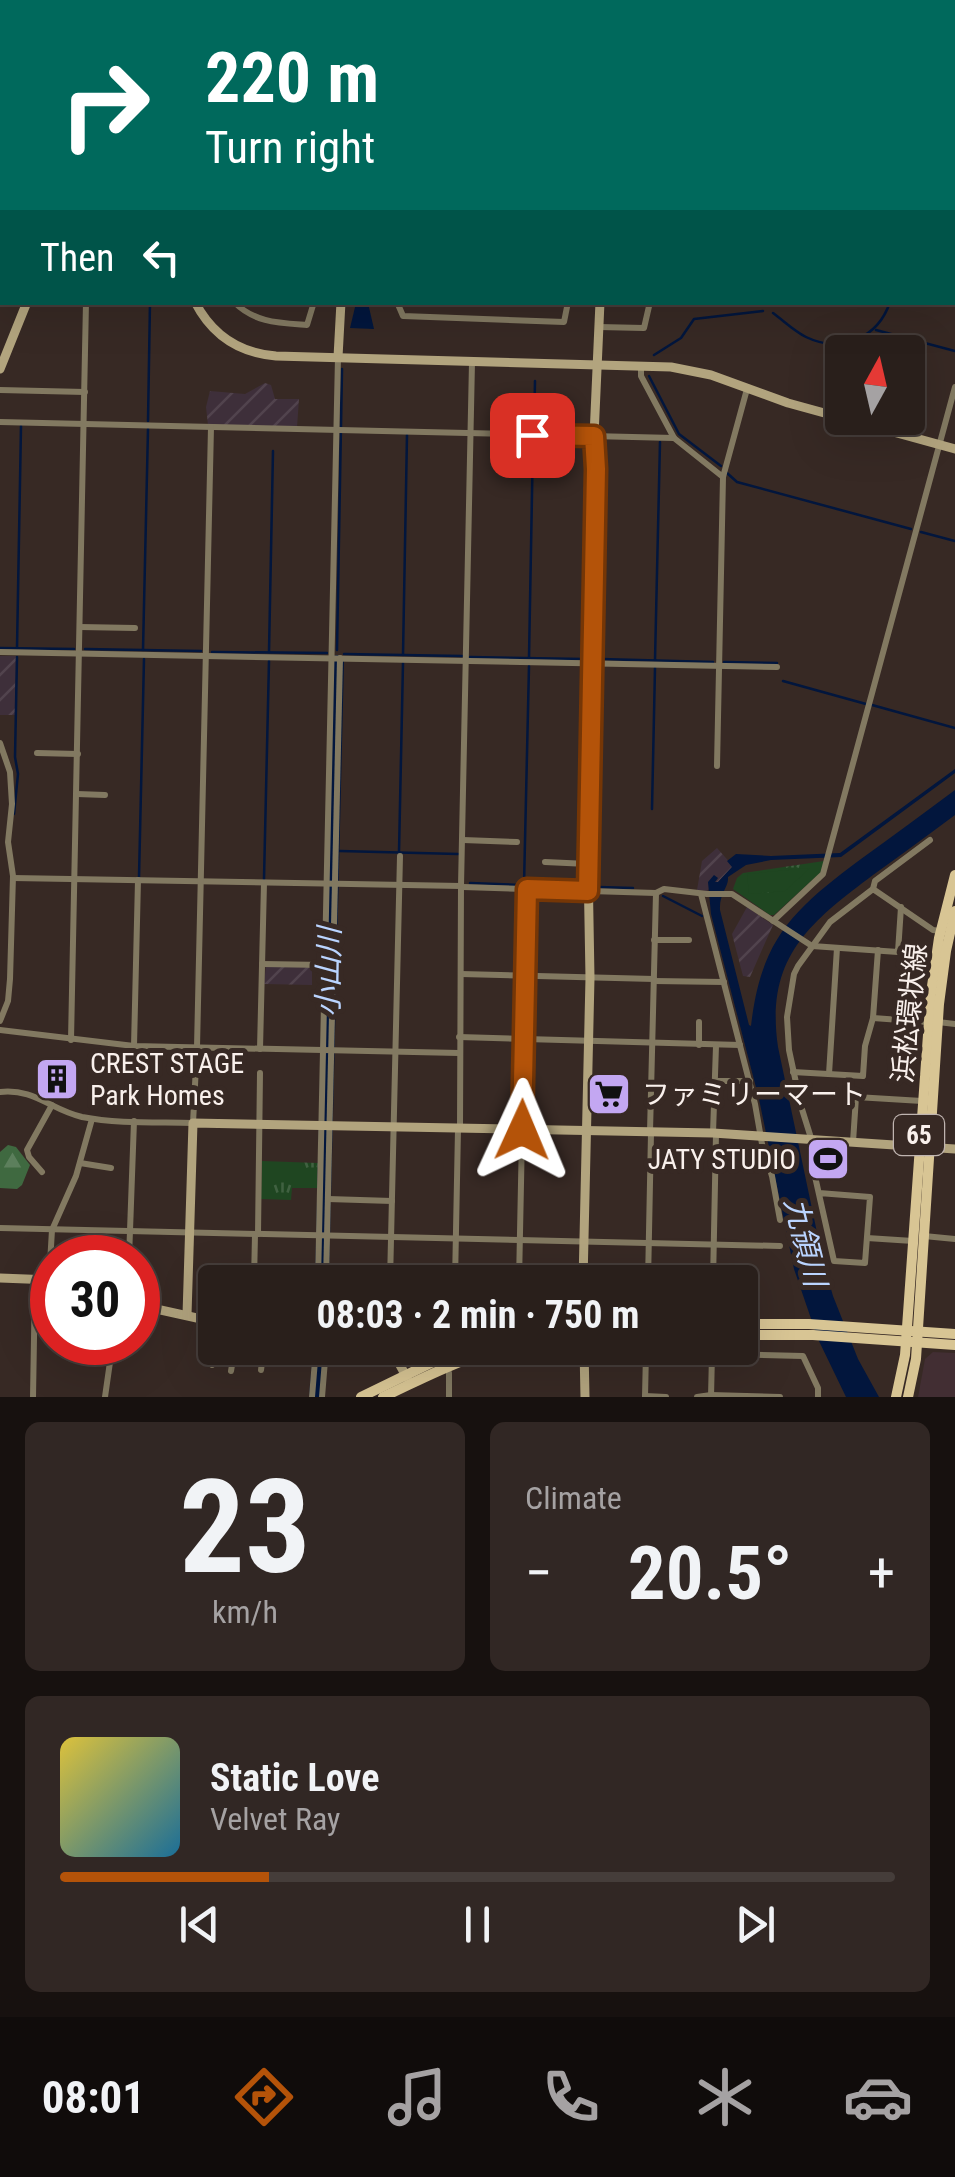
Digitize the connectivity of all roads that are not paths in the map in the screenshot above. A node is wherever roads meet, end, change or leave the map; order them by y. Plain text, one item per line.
1 (26, 305) edge
2 (86, 305) edge
3 (197, 305) edge
4 (237, 305) edge
5 (313, 305) edge
6 (341, 305) edge
7 (398, 305) edge
8 (567, 305) edge
9 (600, 305) edge
10 (649, 305) edge
11 (598, 326) junction
12 (3, 352) edge
13 (338, 358) junction
14 (472, 360) junction
15 (597, 364) junction
16 (641, 365) junction
17 (0, 369) edge
18 (955, 387) edge
19 (747, 389) junction
20 (0, 390) edge
21 (85, 392) junction
22 (0, 422) edge
23 (84, 424) junction
24 (211, 427) junction
25 (339, 431) junction
26 (470, 434) junction
27 (594, 436) junction
28 (674, 438) junction
29 (939, 445) junction
30 (955, 449) edge
31 (723, 478) junction
32 (80, 627) junction
33 (135, 628) dead end
34 (0, 652) edge
35 (80, 653) junction
36 (206, 655) junction
37 (336, 658) junction
38 (466, 660) junction
39 (592, 663) junction
40 (719, 666) junction
41 (777, 667) dead end
42 (0, 742) edge
43 (37, 753) dead end
44 (78, 754) junction
45 (717, 766) dead end
46 (10, 770) junction
47 (0, 771) edge
48 (77, 794) junction
49 (104, 794) dead end
50 (0, 814) edge
51 (11, 816) junction
52 (462, 840) junction
53 (930, 840) dead end
54 (516, 842) dead end
55 (4, 852) edge
56 (400, 856) dead end
57 (544, 862) dead end
58 (588, 864) junction
59 (955, 875) edge
60 (12, 878) junction
61 (75, 879) junction
62 (138, 880) junction
63 (201, 882) junction
64 (264, 882) junction
65 (332, 884) junction
66 (399, 885) junction
67 (462, 886) junction
68 (527, 889) junction
69 (874, 889) junction
70 (588, 891) junction
71 (656, 893) junction
72 (704, 894) junction
73 (901, 907) junction
74 (955, 912) edge
75 (331, 914) junction
76 (776, 923) junction
77 (940, 931) junction
78 (654, 940) junction
79 (689, 940) dead end
80 (952, 942) edge
81 (808, 944) junction
82 (838, 948) junction
83 (878, 950) junction
84 (262, 964) junction
85 (325, 966) junction
86 (461, 974) junction
87 (525, 976) junction
88 (590, 978) junction
89 (654, 980) junction
90 (724, 982) junction
91 (873, 1018) junction
92 (0, 1021) edge
93 (699, 1022) dead end
94 (933, 1022) junction
95 (955, 1024) edge
96 (0, 1030) edge
97 (460, 1038) junction
98 (71, 1040) junction
99 (524, 1040) junction
100 (588, 1042) junction
101 (652, 1044) junction
102 (698, 1045) junction
103 (740, 1045) junction
104 (134, 1046) junction
105 (716, 1046) junction
106 (197, 1047) junction
107 (260, 1048) junction
108 (327, 1049) junction
109 (395, 1051) junction
110 (459, 1053) junction
111 (793, 1072) junction
112 (260, 1074) dead end
113 (829, 1074) junction
114 (715, 1081) junction
115 (750, 1081) junction
116 (0, 1092) edge
117 (922, 1101) junction
118 (52, 1105) junction
119 (92, 1119) junction
120 (134, 1121) junction
121 (194, 1123) junction
122 (260, 1124) junction
123 (326, 1126) junction
124 (393, 1127) junction
125 (459, 1129) junction
126 (522, 1130) junction
127 (586, 1132) junction
128 (650, 1133) junction
129 (715, 1133) junction
130 (761, 1136) junction
131 (806, 1138) junction
132 (853, 1142) junction
133 (924, 1147) junction
134 (955, 1149) edge
135 (80, 1163) junction
136 (110, 1168) dead end
137 (42, 1172) dead end
138 (819, 1194) junction
139 (328, 1199) junction
140 (392, 1200) junction
141 (780, 1220) dead end
142 (0, 1228) edge
143 (52, 1230) junction
144 (130, 1232) junction
145 (191, 1233) junction
146 (256, 1234) junction
147 (52, 1235) edge
148 (130, 1235) edge
149 (323, 1236) junction
150 (391, 1237) junction
151 (867, 1238) junction
152 (456, 1239) junction
153 (918, 1239) junction
154 (955, 1239) edge
155 (520, 1240) junction
156 (584, 1242) junction
157 (648, 1243) junction
158 (714, 1244) junction
159 (780, 1246) dead end
160 (255, 1265) edge
161 (320, 1265) edge
162 (325, 1265) edge
163 (390, 1265) edge
164 (455, 1265) edge
165 (519, 1265) edge
166 (583, 1265) edge
167 (648, 1265) edge
168 (713, 1265) edge
169 (0, 1278) edge
170 (30, 1278) edge
171 (160, 1310) edge
172 (187, 1316) junction
173 (198, 1318) edge
174 (758, 1326) edge
175 (811, 1330) junction
176 (758, 1334) edge
177 (955, 1334) edge
178 (912, 1336) junction
179 (955, 1344) edge
180 (758, 1355) edge
181 (33, 1365) edge
182 (110, 1365) edge
183 (232, 1365) edge
184 (262, 1365) edge
185 (315, 1365) edge
186 (325, 1365) edge
187 (400, 1365) edge
188 (432, 1365) edge
189 (451, 1365) edge
190 (584, 1365) edge
191 (646, 1365) edge
192 (711, 1365) edge
193 (261, 1370) dead end
194 (231, 1371) dead end
195 (448, 1373) dead end
196 (408, 1380) junction
197 (710, 1396) edge
198 (33, 1397) edge
199 (106, 1397) edge
200 (312, 1397) edge
201 (322, 1397) edge
202 (361, 1397) edge
203 (382, 1397) edge
204 (449, 1397) edge
205 (585, 1397) edge
206 (645, 1397) edge
207 (666, 1397) edge
208 (697, 1397) edge
209 (780, 1397) edge
210 (818, 1397) edge
211 (896, 1397) edge
212 (908, 1397) edge

1 - 12 street
2 - 21 street
3 - 13 street
4 - 5 street
6 - 13 street
7 - 8 street
9 - 11 street
10 - 11 street
11 - 15 street
12 - 17 street
13 - 14 street
13 - 25 street
14 - 15 street
14 - 26 street
15 - 16 street
15 - 27 street
16 - 19 street
16 - 28 street
18 - 29 street
19 - 29 street
19 - 31 street
20 - 21 street
21 - 23 street
22 - 23 street
23 - 24 street
23 - 32 street
24 - 25 street
24 - 36 street
25 - 26 street
25 - 37 street
26 - 27 street
26 - 38 street
27 - 28 street
27 - 39 street
28 - 31 street
29 - 30 street
29 - 76 street
31 - 40 street
32 - 33 street
32 - 35 street
34 - 35 street
35 - 36 street
35 - 44 street
36 - 37 street
36 - 63 street
37 - 38 street
37 - 65 street
38 - 39 street
38 - 52 street
39 - 40 street
39 - 58 street
40 - 41 street
40 - 45 street
42 - 46 street
43 - 44 street
44 - 48 street
46 - 47 street
46 - 51 street
48 - 49 street
48 - 61 street
50 - 51 street
51 - 55 street
52 - 54 street
52 - 67 street
53 - 69 street
55 - 60 street
56 - 66 street
57 - 58 street
58 - 70 street
59 - 77 main road, 浜松環状線 / 65
60 - 61 street
60 - 92 street
61 - 62 street
61 - 98 street
62 - 63 street
62 - 104 street
63 - 64 street
63 - 106 street
64 - 65 street
64 - 84 street
65 - 66 street
65 - 75 street
66 - 67 street
66 - 109 street
67 - 68 street
67 - 86 street
68 - 70 street
68 - 87 street
69 - 73 street
69 - 81 street
70 - 71 street
70 - 88 street
71 - 72 street
71 - 78 street
72 - 76 street
72 - 90 street
73 - 77 street
73 - 83 street
74 - 80 main road, 浜松環状線 / 65
75 - 85 street
75 - 108 street
76 - 81 street
77 - 94 main road, 浜松環状線 / 65
78 - 79 street
78 - 89 street
80 - 94 main road, 浜松環状線 / 65
81 - 82 street
81 - 111 street
82 - 83 street
82 - 113 street
83 - 91 street
84 - 85 street
84 - 107 street
85 - 108 street
86 - 87 street
86 - 97 street
87 - 88 street
87 - 99 street
88 - 89 street
88 - 100 street
89 - 90 street
89 - 101 street
90 - 103 street
91 - 94 street
91 - 113 street
93 - 102 street
94 - 95 street
94 - 117 main road, 浜松環状線 / 65
94 - 133 main road, 浜松環状線 / 65
96 - 98 street
97 - 99 street
97 - 110 street
98 - 104 street
99 - 100 street
99 - 126 street
100 - 101 street
100 - 127 street
101 - 102 street
101 - 128 street
102 - 105 street
103 - 105 street
103 - 115 street
104 - 106 street
105 - 114 street
106 - 107 street
106 - 121 street
107 - 108 street
108 - 109 street
108 - 123 street
109 - 110 street
109 - 124 street
110 - 125 street
111 - 113 street
111 - 131 street
112 - 122 street
114 - 115 street
114 - 129 street
115 - 130 street
116 - 118 street
117 - 132 street
117 - 133 main road, 浜松環状線 / 65
118 - 119 street
118 - 137 street
119 - 120 street
119 - 135 street
120 - 121 street
120 - 144 street
121 - 122 street
121 - 145 street
122 - 123 street
122 - 146 street
123 - 124 street
123 - 139 street
123 - 149 street
124 - 125 street
124 - 140 street
125 - 126 street
125 - 152 street
126 - 127 street
126 - 155 street
127 - 128 street
127 - 156 street
128 - 129 street
128 - 157 street
129 - 130 street
129 - 158 street
130 - 131 street
130 - 141 street
131 - 132 street
131 - 138 street
132 - 133 street
133 - 134 street
133 - 153 main road, 浜松環状線 / 65
135 - 136 street
135 - 143 street
138 - 151 street
138 - 151 street
139 - 140 street
139 - 149 street
140 - 150 street
142 - 143 street
143 - 144 street
143 - 147 street
144 - 145 street
144 - 148 street
145 - 146 street
145 - 172 street
146 - 149 street
146 - 160 street
149 - 150 street
149 - 161 street
149 - 162 street
150 - 152 street
150 - 163 street
151 - 153 street
152 - 155 street
152 - 164 street
153 - 154 street
153 - 178 main road, 浜松環状線 / 65
155 - 156 street
155 - 165 street
156 - 157 street
156 - 166 street
157 - 158 street
157 - 167 street
158 - 159 street
158 - 168 street
169 - 170 street
171 - 172 street
172 - 173 street
174 - 175 main road
175 - 176 main road
175 - 178 main road
177 - 178 main road
178 - 179 main road
178 - 211 main road, 浜松環状線 / 65
178 - 212 main road, 浜松環状線 / 65
180 - 210 street
181 - 198 street
182 - 199 street
183 - 194 street
184 - 193 street
185 - 200 street
186 - 201 street
187 - 196 street
188 - 196 main road
189 - 196 main road
190 - 205 street
191 - 206 street
192 - 197 street
195 - 204 street
196 - 202 main road
196 - 203 main road
197 - 208 street
197 - 209 street
206 - 207 street

